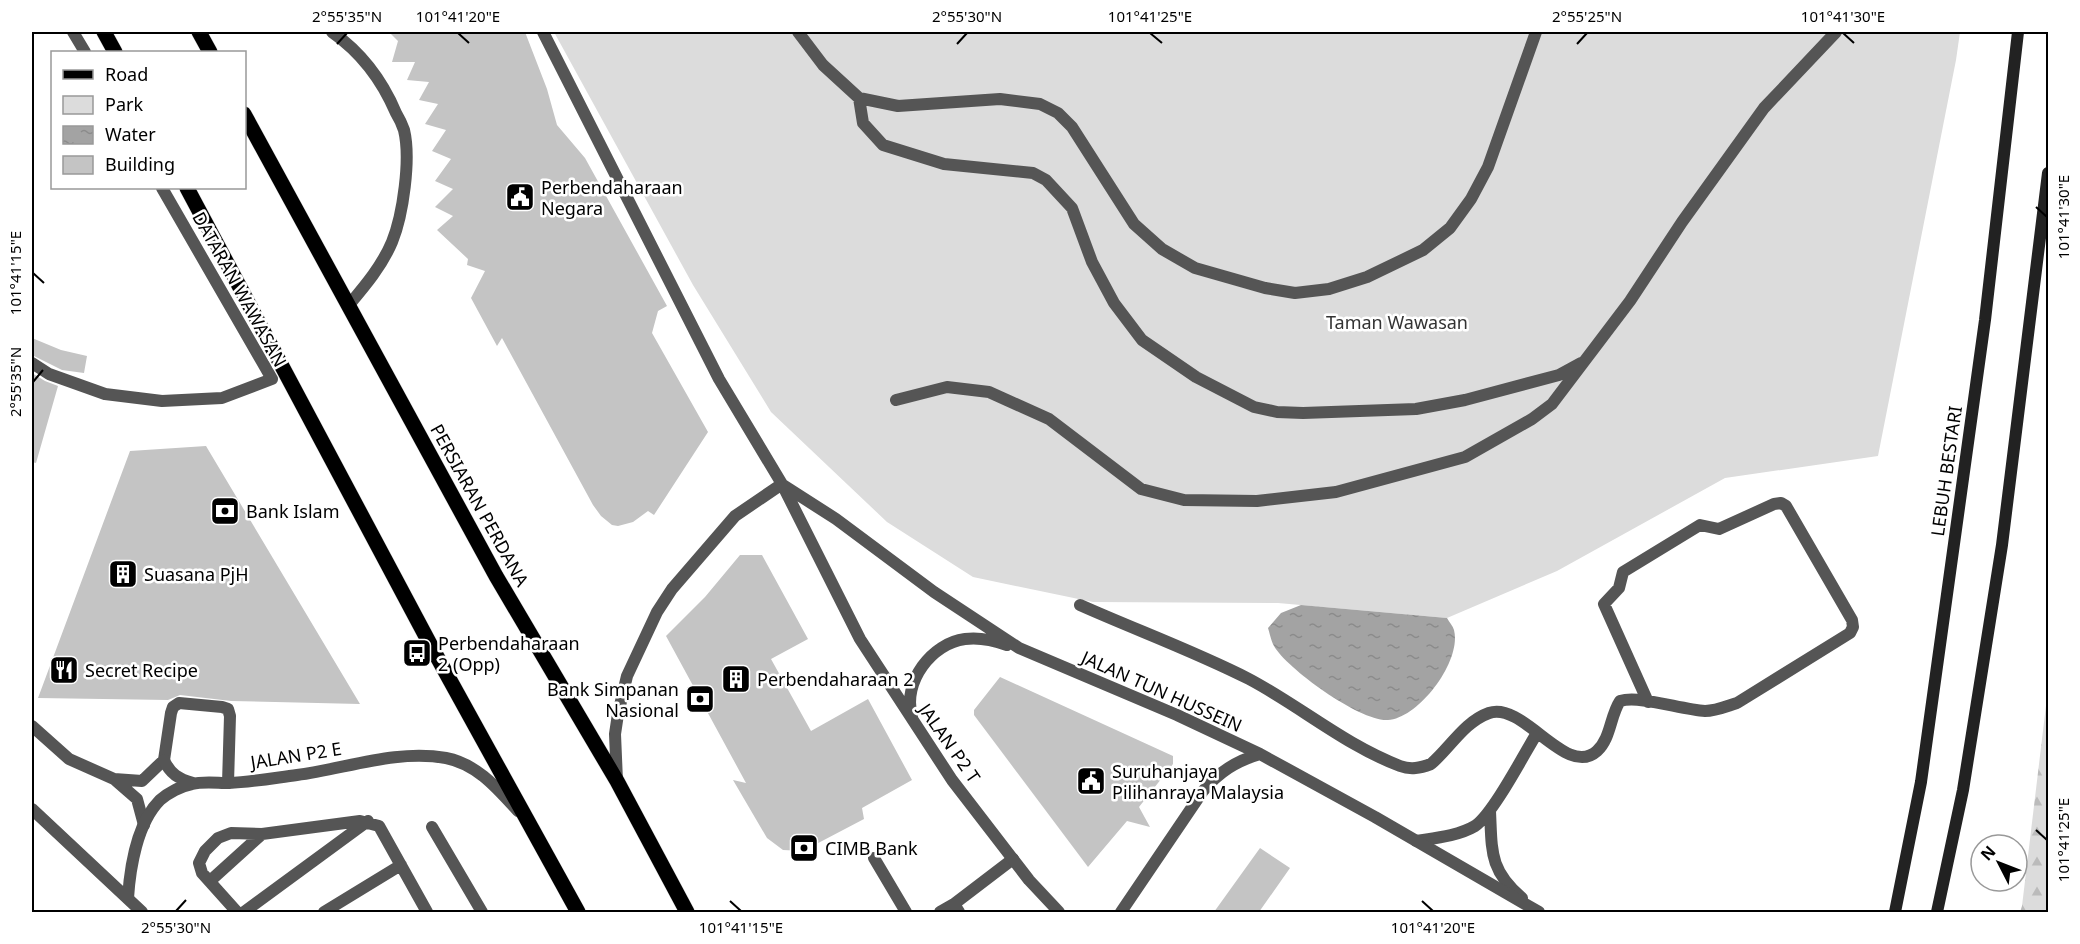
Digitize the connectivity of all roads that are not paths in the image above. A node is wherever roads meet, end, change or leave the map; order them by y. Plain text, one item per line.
1 (73, 32) edge
2 (104, 32) edge
3 (199, 32) edge
4 (332, 32) edge
5 (543, 32) edge
6 (798, 32) edge
7 (1536, 32) edge
8 (1836, 32) edge
9 (2018, 32) edge
10 (84, 51) edge
11 (114, 51) edge
12 (209, 51) edge
13 (860, 98) junction
14 (246, 118) edge
15 (2049, 173) edge
16 (163, 189) edge
17 (188, 189) edge
18 (348, 306) junction
19 (1586, 360) junction
20 (32, 363) edge
21 (896, 400) dead end
22 (782, 484) junction
23 (1080, 605) dead end
24 (1019, 648) junction
25 (1648, 702) junction
26 (915, 725) junction
27 (32, 726) edge
28 (1537, 733) junction
29 (1260, 754) junction
30 (164, 760) junction
31 (114, 779) junction
32 (617, 781) junction
33 (193, 783) junction
34 (228, 783) junction
35 (32, 809) edge
36 (1490, 811) junction
37 (525, 818) junction
38 (368, 821) junction
39 (144, 825) junction
40 (432, 827) dead end
41 (262, 834) junction
42 (1416, 841) junction
43 (874, 858) dead end
44 (1013, 859) junction
45 (401, 866) junction
46 (210, 881) junction
47 (128, 898) junction
48 (956, 908) edge
49 (142, 912) edge
50 (237, 912) edge
51 (243, 912) edge
52 (324, 912) edge
53 (427, 912) edge
54 (482, 912) edge
55 (578, 912) edge
56 (687, 912) edge
57 (906, 912) edge
58 (940, 912) edge
59 (1059, 912) edge
60 (1121, 912) edge
61 (1538, 912) edge
62 (1895, 912) edge
63 (1937, 912) edge

1 - 10 street
2 - 11 main road
3 - 12 main road
4 - 18 street
5 - 22 street, JALAN P2 T
6 - 13 street
7 - 13 street
8 - 19 street
9 - 62 main road, LEBUH BESTARI
13 - 19 street
14 - 18 main road, PERSIARAN PERDANA
15 - 63 main road
16 - 20 street, DATARAN WAWASAN
17 - 37 main road
18 - 32 main road, PERSIARAN PERDANA
19 - 21 street
22 - 24 street, JALAN TUN HUSSEIN
22 - 26 street, JALAN P2 T
22 - 32 street
23 - 28 street
24 - 26 street
24 - 29 street, JALAN TUN HUSSEIN
25 - 25 street
25 - 28 street
26 - 44 street, JALAN P2 T
27 - 31 street
28 - 36 street
29 - 42 street, JALAN TUN HUSSEIN
29 - 60 street
30 - 31 street
30 - 33 street
30 - 34 street
31 - 39 street
32 - 56 main road, PERSIARAN PERDANA
33 - 34 street, JALAN P2 E
33 - 39 street, JALAN P2 E
34 - 37 street, JALAN P2 E
35 - 47 street
36 - 42 street
36 - 61 street
37 - 55 main road
38 - 41 street
38 - 45 street
38 - 51 street
39 - 47 street, JALAN P2 E
40 - 54 street
41 - 46 street
41 - 46 street
42 - 61 street, JALAN TUN HUSSEIN
43 - 57 street
44 - 48 street
44 - 59 street, JALAN P2 T
45 - 52 street
45 - 53 street
46 - 50 street
47 - 49 street
48 - 58 street

